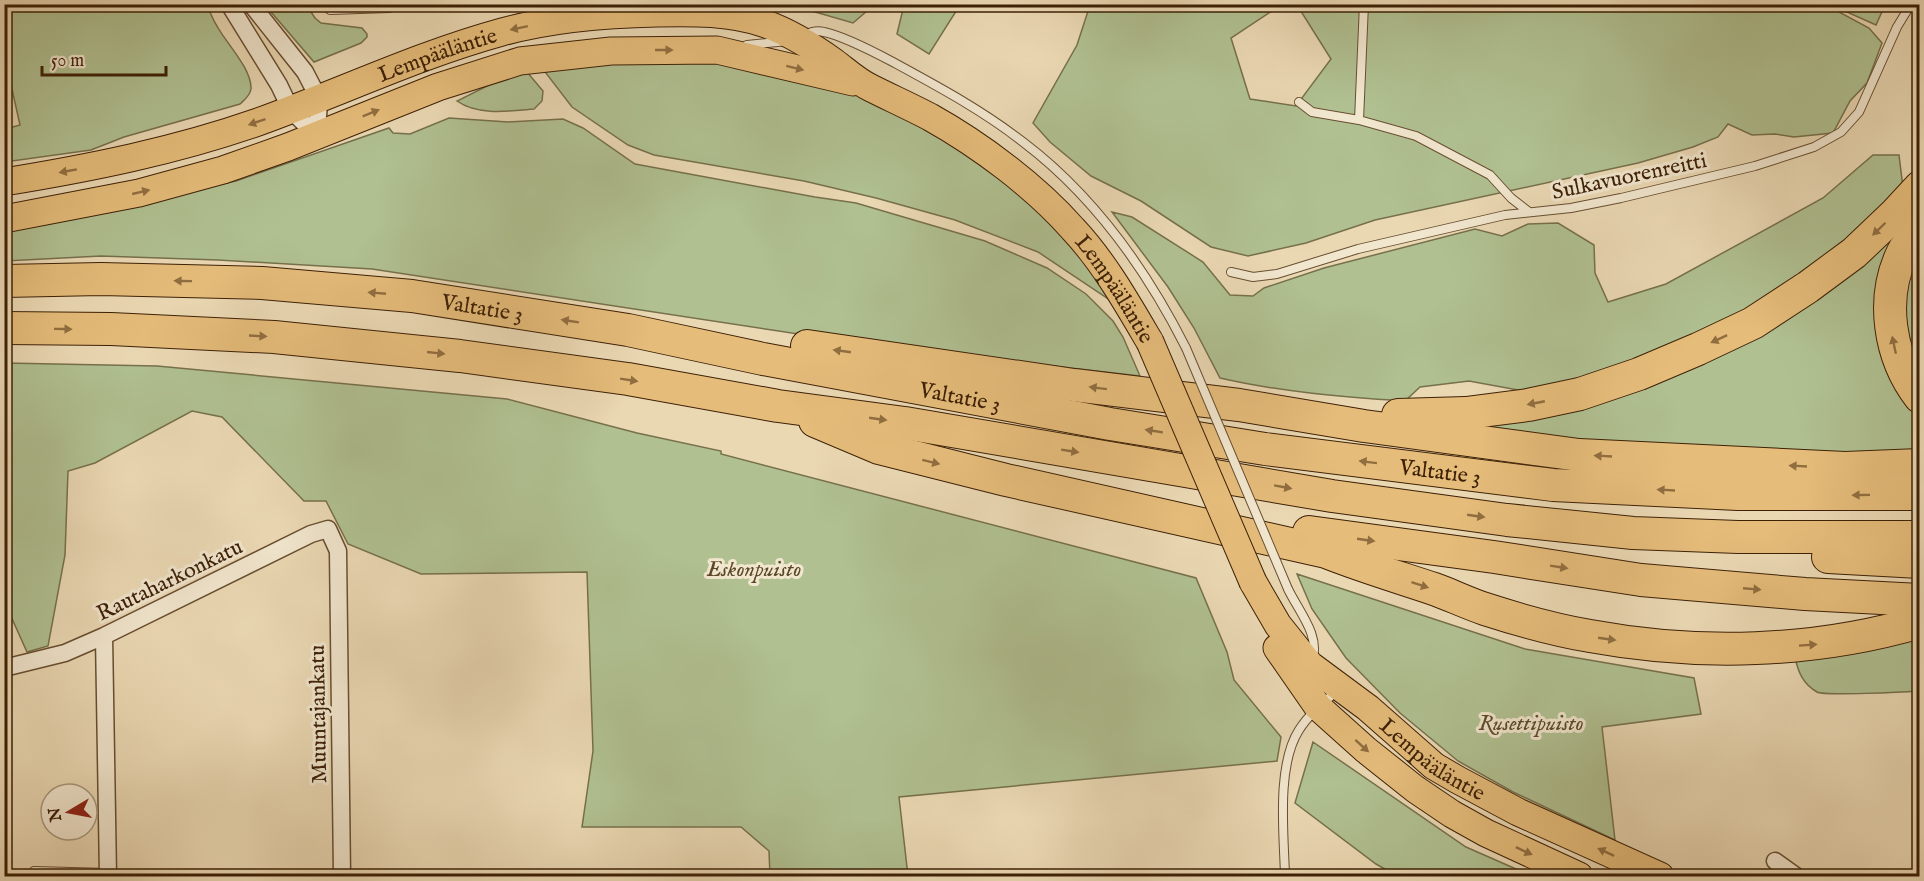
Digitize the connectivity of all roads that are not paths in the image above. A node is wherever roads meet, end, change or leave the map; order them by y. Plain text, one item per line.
1 (229, 4) edge
2 (251, 4) edge
3 (324, 4) edge
4 (405, 4) edge
5 (1364, 4) edge
6 (1911, 4) edge
7 (799, 39) junction
8 (717, 50) junction
9 (866, 86) junction
10 (320, 99) junction
11 (1299, 102) dead end
12 (291, 110) junction
13 (1359, 120) junction
14 (317, 135) junction
15 (4, 182) edge
16 (1920, 187) edge
17 (1529, 212) junction
18 (4, 219) edge
19 (1920, 229) edge
20 (1231, 272) dead end
21 (4, 281) edge
22 (4, 328) edge
23 (628, 330) junction
24 (1920, 397) edge
25 (1239, 405) junction
26 (778, 406) junction
27 (1920, 465) edge
28 (1920, 494) edge
29 (1141, 510) junction
30 (1633, 533) junction
31 (1920, 537) edge
32 (338, 552) joint
33 (1920, 562) edge
34 (1253, 582) junction
35 (1920, 600) edge
36 (1920, 622) edge
37 (104, 636) junction
38 (1311, 664) junction
39 (4, 668) edge
40 (1340, 687) junction
41 (1318, 706) junction
42 (1775, 861) dead end
43 (34, 871) dead end
44 (108, 874) edge
45 (342, 876) edge
46 (1285, 876) edge
47 (1579, 876) edge
48 (1660, 876) edge
49 (1796, 876) edge

1 - 12 street
2 - 10 street
3 - 4 lane
5 - 13 lane
6 - 17 lane, Sulkavuorenreitti
7 - 8 lane
7 - 9 main road, Lempääläntie
7 -> 10 main road, Lempääläntie
7 - 38 lane, bridge
8 -> 9 main road, Lempääläntie
14 -> 8 main road, Lempääläntie
9 - 34 main road, Lempääläntie, bridge
10 - 12 main road, Lempääläntie
10 - 14 street
11 - 13 lane, Sulkavuorenreitti
12 - 14 street
12 -> 15 main road, Lempääläntie
13 - 17 lane, Sulkavuorenreitti
18 -> 14 main road, Lempääläntie
16 -> 25 highway
17 - 20 lane
24 -> 19 highway
23 -> 21 highway, Valtatie 3
22 -> 26 highway, Valtatie 3
25 -> 23 highway
28 -> 23 highway, Valtatie 3
27 -> 25 highway
26 -> 29 highway
26 -> 30 highway, Valtatie 3
29 -> 35 highway
29 -> 36 highway
30 - 31 highway, Valtatie 3
30 - 33 highway
32 - 37 street, Rautaharkonkatu
32 - 45 street, Muuntajankatu
34 - 38 main road, Lempääläntie
34 - 41 main road, Lempääläntie
37 - 39 street, Rautaharkonkatu
37 - 44 street
38 - 40 main road, Lempääläntie
40 - 41 lane
48 -> 40 main road, Lempääläntie
41 - 46 lane
41 -> 47 main road, Lempääläntie
42 - 49 street
43 - 44 lane

